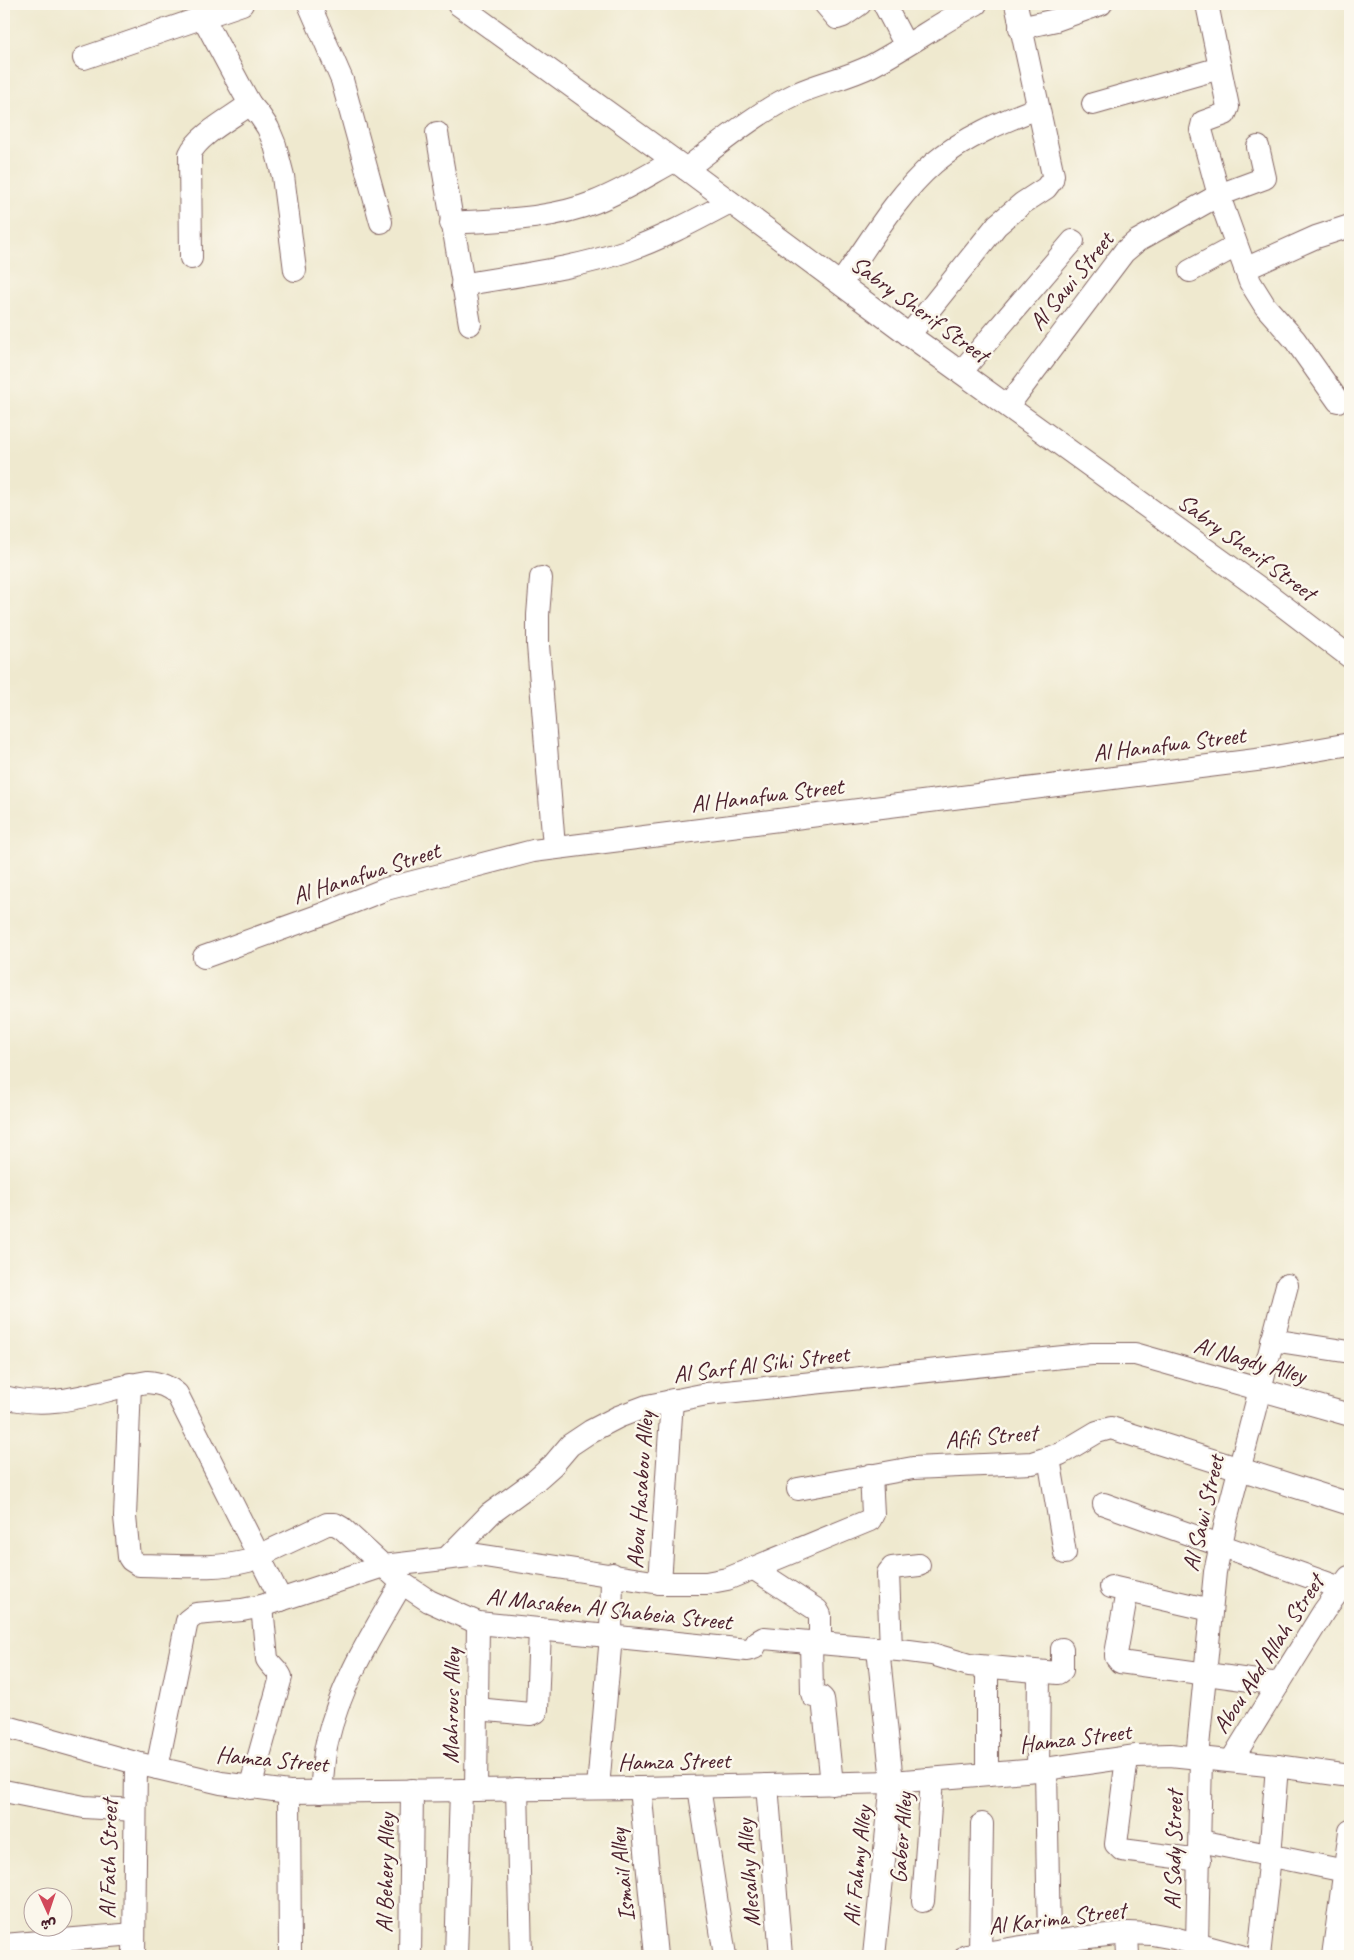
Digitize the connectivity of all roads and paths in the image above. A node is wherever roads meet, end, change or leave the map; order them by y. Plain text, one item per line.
1 (309, 4) edge
2 (458, 4) edge
3 (824, 4) edge
4 (860, 4) edge
5 (884, 4) edge
6 (976, 4) edge
7 (1016, 4) edge
8 (1101, 4) edge
9 (1208, 4) edge
10 (233, 5) edge
11 (1062, 11) edge
12 (203, 17) junction
13 (1020, 28) junction
14 (905, 44) junction
15 (84, 58) dead end
16 (1220, 68) junction
17 (250, 104) junction
18 (1093, 104) dead end
19 (1038, 108) junction
20 (437, 133) dead end
21 (1258, 147) dead end
22 (680, 165) junction
23 (1219, 195) junction
24 (730, 202) junction
25 (381, 222) dead end
26 (451, 223) junction
27 (1350, 226) edge
28 (1073, 241) dead end
29 (1236, 246) junction
30 (191, 258) dead end
31 (1245, 269) junction
32 (295, 270) dead end
33 (1190, 271) dead end
34 (841, 283) junction
35 (462, 285) junction
36 (470, 324) dead end
37 (909, 335) junction
38 (962, 372) junction
39 (1338, 402) dead end
40 (1008, 406) junction
41 (541, 578) dead end
42 (1350, 657) edge
43 (1350, 744) edge
44 (554, 848) junction
45 (204, 957) dead end
46 (1287, 1285) dead end
47 (1272, 1340) junction
48 (1350, 1352) edge
49 (1135, 1354) joint
50 (130, 1384) junction
51 (1259, 1390) junction
52 (4, 1398) edge
53 (672, 1400) junction
54 (1350, 1415) edge
55 (1049, 1458) junction
56 (1239, 1468) junction
57 (871, 1475) junction
58 (798, 1489) dead end
59 (1104, 1504) dead end
60 (1350, 1504) edge
61 (1221, 1545) junction
62 (1065, 1553) dead end
63 (259, 1556) junction
64 (447, 1558) junction
65 (919, 1565) dead end
66 (383, 1566) junction
67 (753, 1568) junction
68 (612, 1574) junction
69 (1346, 1582) edge
70 (402, 1583) junction
71 (660, 1583) junction
72 (271, 1603) junction
73 (1211, 1610) junction
74 (478, 1623) junction
75 (540, 1629) junction
76 (611, 1636) junction
77 (816, 1642) junction
78 (884, 1649) junction
79 (1062, 1649) dead end
80 (987, 1667) junction
81 (1039, 1672) junction
82 (1205, 1673) junction
83 (1279, 1684) junction
84 (477, 1709) junction
85 (4, 1726) edge
86 (1199, 1757) junction
87 (1127, 1758) junction
88 (1231, 1761) junction
89 (136, 1763) junction
90 (1277, 1766) junction
91 (157, 1768) junction
92 (1042, 1769) junction
93 (987, 1774) junction
94 (1350, 1776) edge
95 (932, 1779) junction
96 (892, 1782) junction
97 (832, 1784) junction
98 (767, 1785) junction
99 (699, 1787) junction
100 (250, 1788) junction
101 (598, 1788) junction
102 (640, 1788) junction
103 (517, 1789) junction
104 (412, 1790) junction
105 (469, 1790) junction
106 (4, 1791) edge
107 (289, 1792) junction
108 (321, 1792) junction
109 (135, 1810) junction
110 (982, 1824) dead end
111 (1350, 1831) edge
112 (1200, 1850) junction
113 (1270, 1856) junction
114 (1348, 1871) edge
115 (923, 1901) dead end
116 (1127, 1933) junction
117 (134, 1934) junction
118 (1197, 1944) junction
119 (4, 1945) edge
120 (1044, 1948) edge
121 (973, 1955) edge
122 (134, 1956) edge
123 (290, 1956) edge
124 (410, 1956) edge
125 (456, 1956) edge
126 (521, 1956) edge
127 (656, 1956) edge
128 (725, 1956) edge
129 (781, 1956) edge
130 (874, 1956) edge
131 (1128, 1956) edge
132 (1241, 1956) edge
133 (1259, 1956) edge
134 (1333, 1956) edge

1 - 25 street
2 - 22 street, Sabry Sherif Street
3 - 4 street
5 - 14 street
6 - 14 street
7 - 13 street
8 - 11 street
9 - 16 street
10 - 12 street
11 - 13 street
12 - 15 street
12 - 17 street
13 - 19 street
14 - 22 street
16 - 18 street
16 - 23 street
17 - 30 street
17 - 32 street
19 - 34 street
19 - 37 street
20 - 26 street
21 - 23 street, Al Sawi Street
22 - 24 street, Sabry Sherif Street
22 - 26 street
23 - 29 street
23 - 40 street, Al Sawi Street
24 - 34 street, Sabry Sherif Street
24 - 35 street
26 - 35 street
27 - 31 street
28 - 38 street
29 - 31 street
29 - 33 street
31 - 39 street
34 - 37 street, Sabry Sherif Street
35 - 36 street
37 - 38 street, Sabry Sherif Street
38 - 40 street, Sabry Sherif Street
40 - 42 street, Sabry Sherif Street
41 - 44 street
43 - 44 street, Al Hanafwa Street
44 - 45 street, Al Hanafwa Street
46 - 47 street, Al Sawi Street
47 - 48 street
47 - 51 street, Al Sawi Street
49 - 51 street, Al Nagdy Alley
49 - 53 street, Al Sarf Al Sihi Street
50 - 52 street
50 - 63 street
50 - 63 street
51 - 54 street, Al Nagdy Alley
51 - 56 street, Al Sawi Street
53 - 64 street, Al Sarf Al Sihi Street
53 - 71 street, Abou Hasabou Alley
55 - 56 street, Afifi Street
55 - 57 street, Afifi Street
55 - 62 street
56 - 60 street, Afifi Street
56 - 61 street, Al Sawi Street
57 - 58 street, Afifi Street
57 - 67 street
59 - 61 street
61 - 69 street
61 - 73 street, Al Sawi Street
63 - 66 street, Al Masaken Al Shabeia Street
63 - 72 street
64 - 66 street
64 - 68 street
65 - 78 street, Ali Fahmy Alley
66 - 70 street, Al Masaken Al Shabeia Street
66 - 72 street
67 - 71 street
67 - 77 street
68 - 71 street
68 - 76 street
69 - 83 street, Abou Abd Allah Street
70 - 74 street, Al Masaken Al Shabeia Street
70 - 108 street
72 - 91 street
72 - 100 street
73 - 82 street, Al Sawi Street
73 - 82 street
74 - 75 street, Al Masaken Al Shabeia Street
74 - 84 street, Mahrous Alley
75 - 76 street, Al Masaken Al Shabeia Street
75 - 84 street
76 - 77 street, Al Masaken Al Shabeia Street
76 - 101 street
77 - 78 street, Al Masaken Al Shabeia Street
77 - 97 street
78 - 80 street, Al Masaken Al Shabeia Street
78 - 96 street, Ali Fahmy Alley
79 - 81 street, Al Masaken Al Shabeia Street
80 - 81 street, Al Masaken Al Shabeia Street
80 - 93 street
81 - 92 street
82 - 83 street
82 - 86 street, Al Sawi Street
83 - 88 street, Abou Abd Allah Street
84 - 105 street, Mahrous Alley
85 - 89 street, Hamza Street
86 - 87 street, Hamza Street
86 - 88 street, Hamza Street
86 - 112 street, Al Sady Street
87 - 92 street, Hamza Street
87 - 112 street
88 - 90 street, Hamza Street
89 - 91 street, Hamza Street
89 - 109 street, Al Fath Street
90 - 94 street, Hamza Street
90 - 113 street
91 - 100 street, Hamza Street
92 - 93 street, Hamza Street
92 - 120 street
93 - 95 street, Hamza Street
95 - 96 street, Hamza Street
95 - 115 street, Gaber Alley
96 - 97 street, Hamza Street
96 - 130 street, Ali Fahmy Alley
97 - 98 street, Hamza Street
98 - 99 street, Hamza Street
98 - 129 street, Mesalhy Alley
99 - 102 street, Hamza Street
99 - 128 street
100 - 107 street, Hamza Street
101 - 102 street, Hamza Street
101 - 103 street, Hamza Street
102 - 127 street, Ismail Alley
103 - 105 street, Hamza Street
103 - 126 street
104 - 105 street, Hamza Street
104 - 108 street, Hamza Street
104 - 124 street, Al Behery Alley
105 - 125 street, Mahrous Alley
106 - 109 street
107 - 108 street, Hamza Street
107 - 123 street
109 - 117 street, Al Fath Street
110 - 121 street
111 - 114 street
112 - 113 street
112 - 118 street, Al Sady Street
113 - 114 street
113 - 133 street
114 - 134 street
116 - 118 street, Al Karima Street
116 - 120 street, Al Karima Street
116 - 131 street
117 - 119 street
117 - 122 street, Al Fath Street
118 - 132 street, Al Karima Street
120 - 121 street, Al Karima Street

